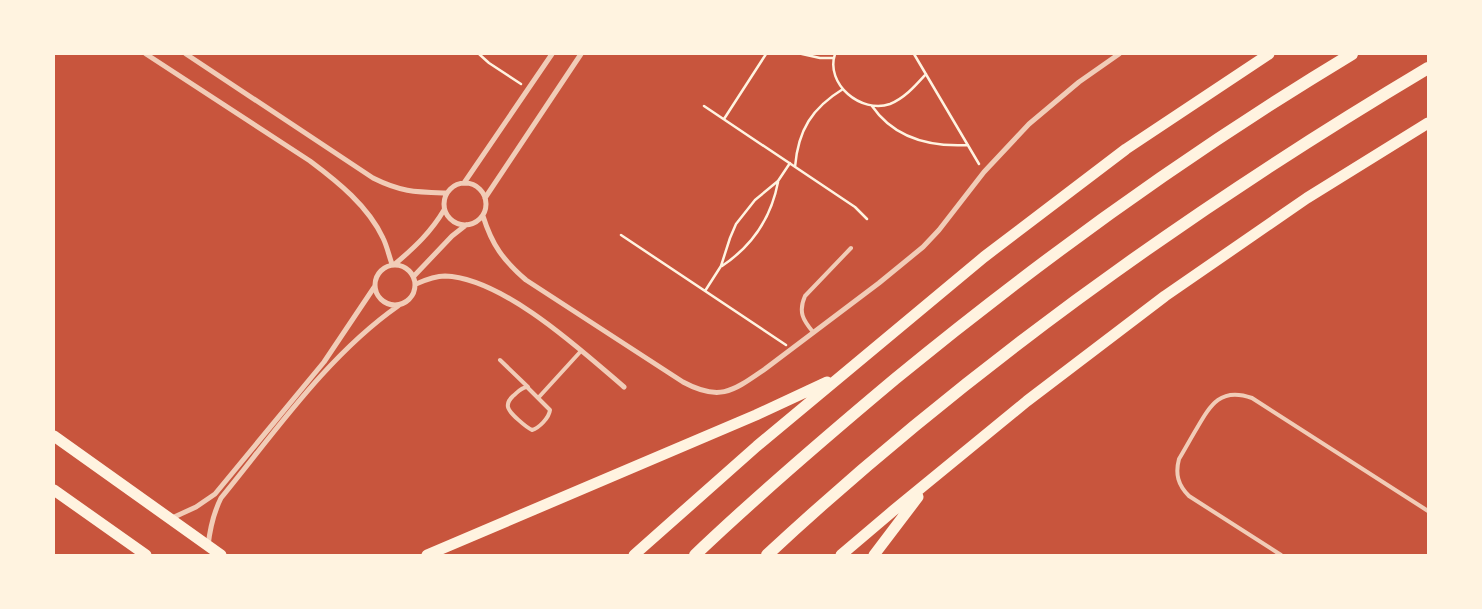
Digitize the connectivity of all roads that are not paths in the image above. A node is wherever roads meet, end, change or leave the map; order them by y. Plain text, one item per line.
1 (146, 54) edge
2 (186, 54) edge
3 (552, 54) edge
4 (581, 54) edge
5 (1119, 54) edge
6 (1268, 54) edge
7 (1352, 54) edge
8 (1428, 68) edge
9 (1428, 123) edge
10 (464, 183) junction
11 (446, 194) junction
12 (485, 198) junction
13 (444, 210) junction
14 (482, 216) junction
15 (466, 225) junction
16 (851, 248) dead end
17 (394, 264) junction
18 (414, 276) junction
19 (416, 284) junction
20 (375, 286) junction
21 (398, 306) junction
22 (813, 332) junction
23 (581, 351) junction
24 (500, 360) dead end
25 (846, 372) junction
26 (624, 387) dead end
27 (529, 388) junction
28 (539, 397) junction
29 (54, 436) edge
30 (938, 475) junction
31 (54, 490) edge
32 (1428, 511) edge
33 (170, 518) junction
34 (208, 546) junction
35 (146, 555) edge
36 (221, 555) edge
37 (427, 555) edge
38 (634, 555) edge
39 (695, 555) edge
40 (767, 555) edge
41 (841, 555) edge
42 (874, 555) edge
43 (1281, 555) edge

1 - 17 street
2 - 11 street
3 - 10 street
4 - 12 street
5 - 22 street
6 - 25 main road
7 - 39 highway
8 - 40 highway
9 - 30 main road
10 - 11 street
10 - 12 street
11 - 13 street
12 - 14 street
13 - 15 street
13 - 17 street
14 - 15 street
14 - 22 street
15 - 18 street
16 - 22 lane
17 - 18 street
17 - 20 street
18 - 19 street
19 - 21 street
19 - 23 street
20 - 21 street
20 - 33 street
21 - 34 street
23 - 26 street
23 - 28 lane
24 - 27 lane
25 - 37 main road
25 - 38 main road
27 - 28 lane
27 - 28 lane
29 - 33 main road
30 - 41 main road
30 - 42 main road
31 - 35 main road
32 - 43 lane
33 - 34 main road
34 - 36 main road

